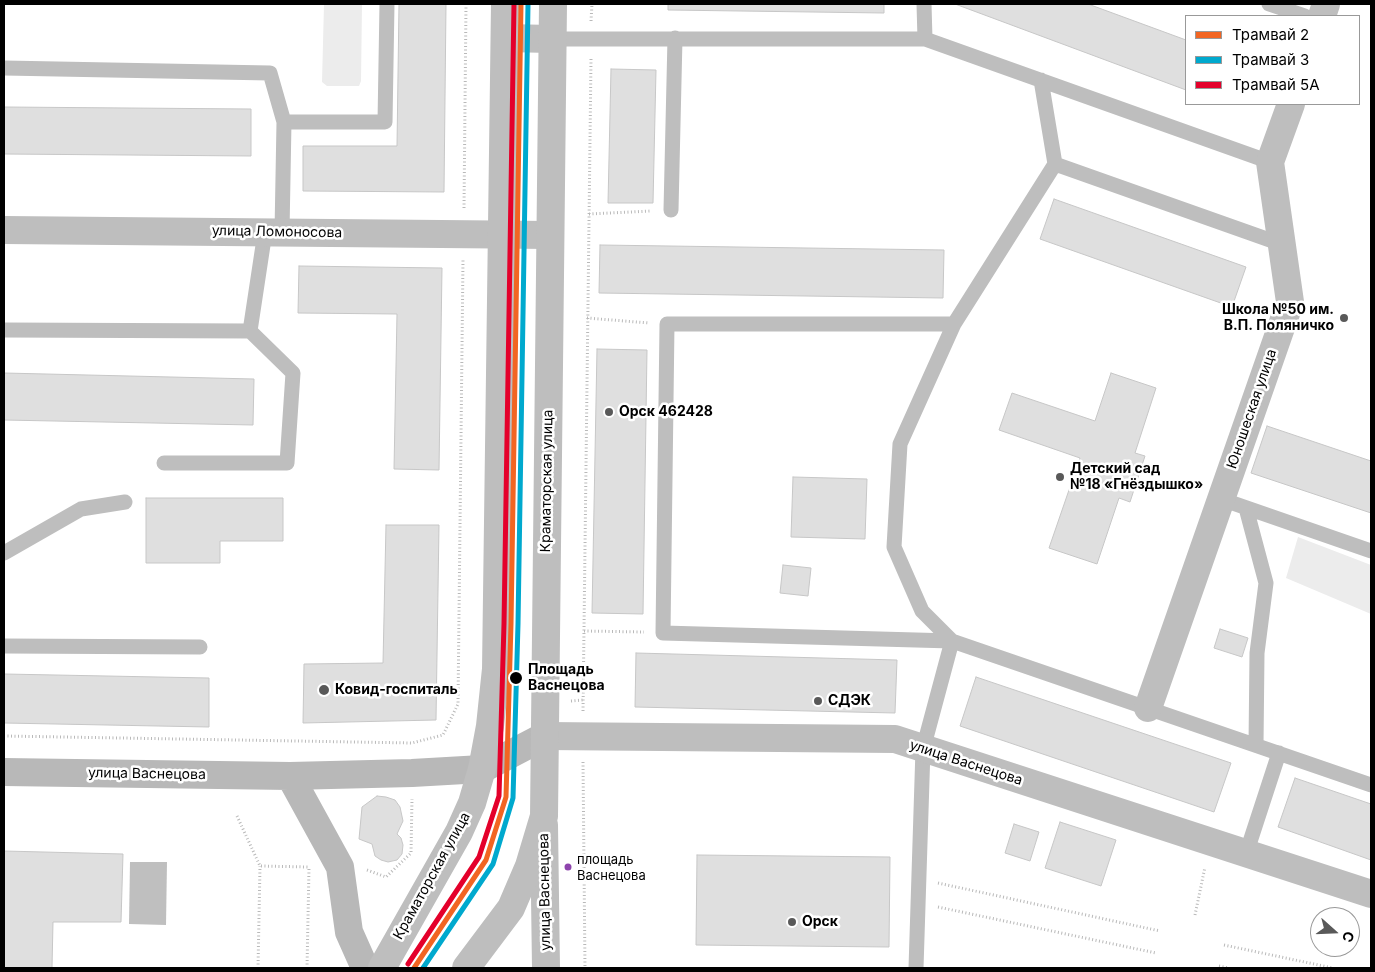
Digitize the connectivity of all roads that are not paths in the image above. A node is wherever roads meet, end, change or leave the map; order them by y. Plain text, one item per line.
1 (387, 4) edge
2 (506, 4) edge
3 (553, 4) edge
4 (924, 4) edge
5 (1269, 4) edge
6 (1302, 15) edge
7 (505, 38) junction
8 (675, 38) junction
9 (552, 39) junction
10 (925, 39) junction
11 (4, 68) edge
12 (1041, 80) junction
13 (1291, 105) edge
14 (284, 122) junction
15 (1270, 162) junction
16 (1056, 164) junction
17 (671, 210) road end
18 (4, 230) edge
19 (273, 232) junction
20 (502, 234) junction
21 (550, 235) junction
22 (1281, 244) junction
23 (954, 324) junction
24 (4, 330) edge
25 (250, 331) junction
26 (164, 463) dead end
27 (1221, 499) junction
28 (125, 502) dead end
29 (1246, 508) junction
30 (1371, 551) edge
31 (4, 553) edge
32 (952, 641) junction
33 (4, 646) edge
34 (200, 647) dead end
35 (1148, 708) junction
36 (545, 736) junction
37 (1256, 745) junction
38 (923, 749) junction
39 (1279, 753) junction
40 (482, 769) junction
41 (4, 772) edge
42 (290, 776) junction
43 (1371, 785) edge
44 (544, 816) junction
45 (1246, 854) junction
46 (1371, 894) edge
47 (365, 968) edge
48 (382, 968) edge
49 (466, 968) edge
50 (546, 968) edge
51 (916, 968) edge

1 - 14 lane
2 - 7 street, Краматорская улица
3 - 9 street, Краматорская улица
4 - 10 lane
5 - 6 lane
7 - 9 street
7 - 20 street, Краматорская улица
8 - 9 lane
8 - 10 lane
8 - 17 lane
9 - 21 street, Краматорская улица
10 - 12 lane
11 - 14 lane
12 - 15 lane
12 - 16 lane
13 - 15 street, Юношеская улица
14 - 19 lane
15 - 22 street, Юношеская улица
16 - 22 lane
16 - 23 lane
18 - 19 street, улица Ломоносова
19 - 20 street, улица Ломоносова
19 - 25 lane
20 - 21 street, улица Ломоносова
20 - 40 street, Краматорская улица
21 - 36 street, Краматорская улица
22 - 27 street, Юношеская улица
23 - 32 lane
23 - 32 lane
24 - 25 lane
25 - 26 lane
27 - 29 lane
27 - 35 street, Юношеская улица
28 - 31 lane
29 - 30 lane
29 - 37 lane
32 - 35 lane
32 - 38 lane
33 - 34 lane
35 - 37 lane
36 - 38 street, улица Васнецова
36 - 40 main road
36 - 44 street, Краматорская улица
37 - 39 lane
38 - 45 street, улица Васнецова
38 - 51 lane
39 - 43 lane
39 - 45 lane
40 - 42 main road, улица Васнецова
40 - 48 street, Краматорская улица
41 - 42 main road, улица Васнецова
42 - 47 main road
44 - 49 street, Краматорская улица
44 - 50 street, улица Васнецова
45 - 46 street, улица Васнецова

